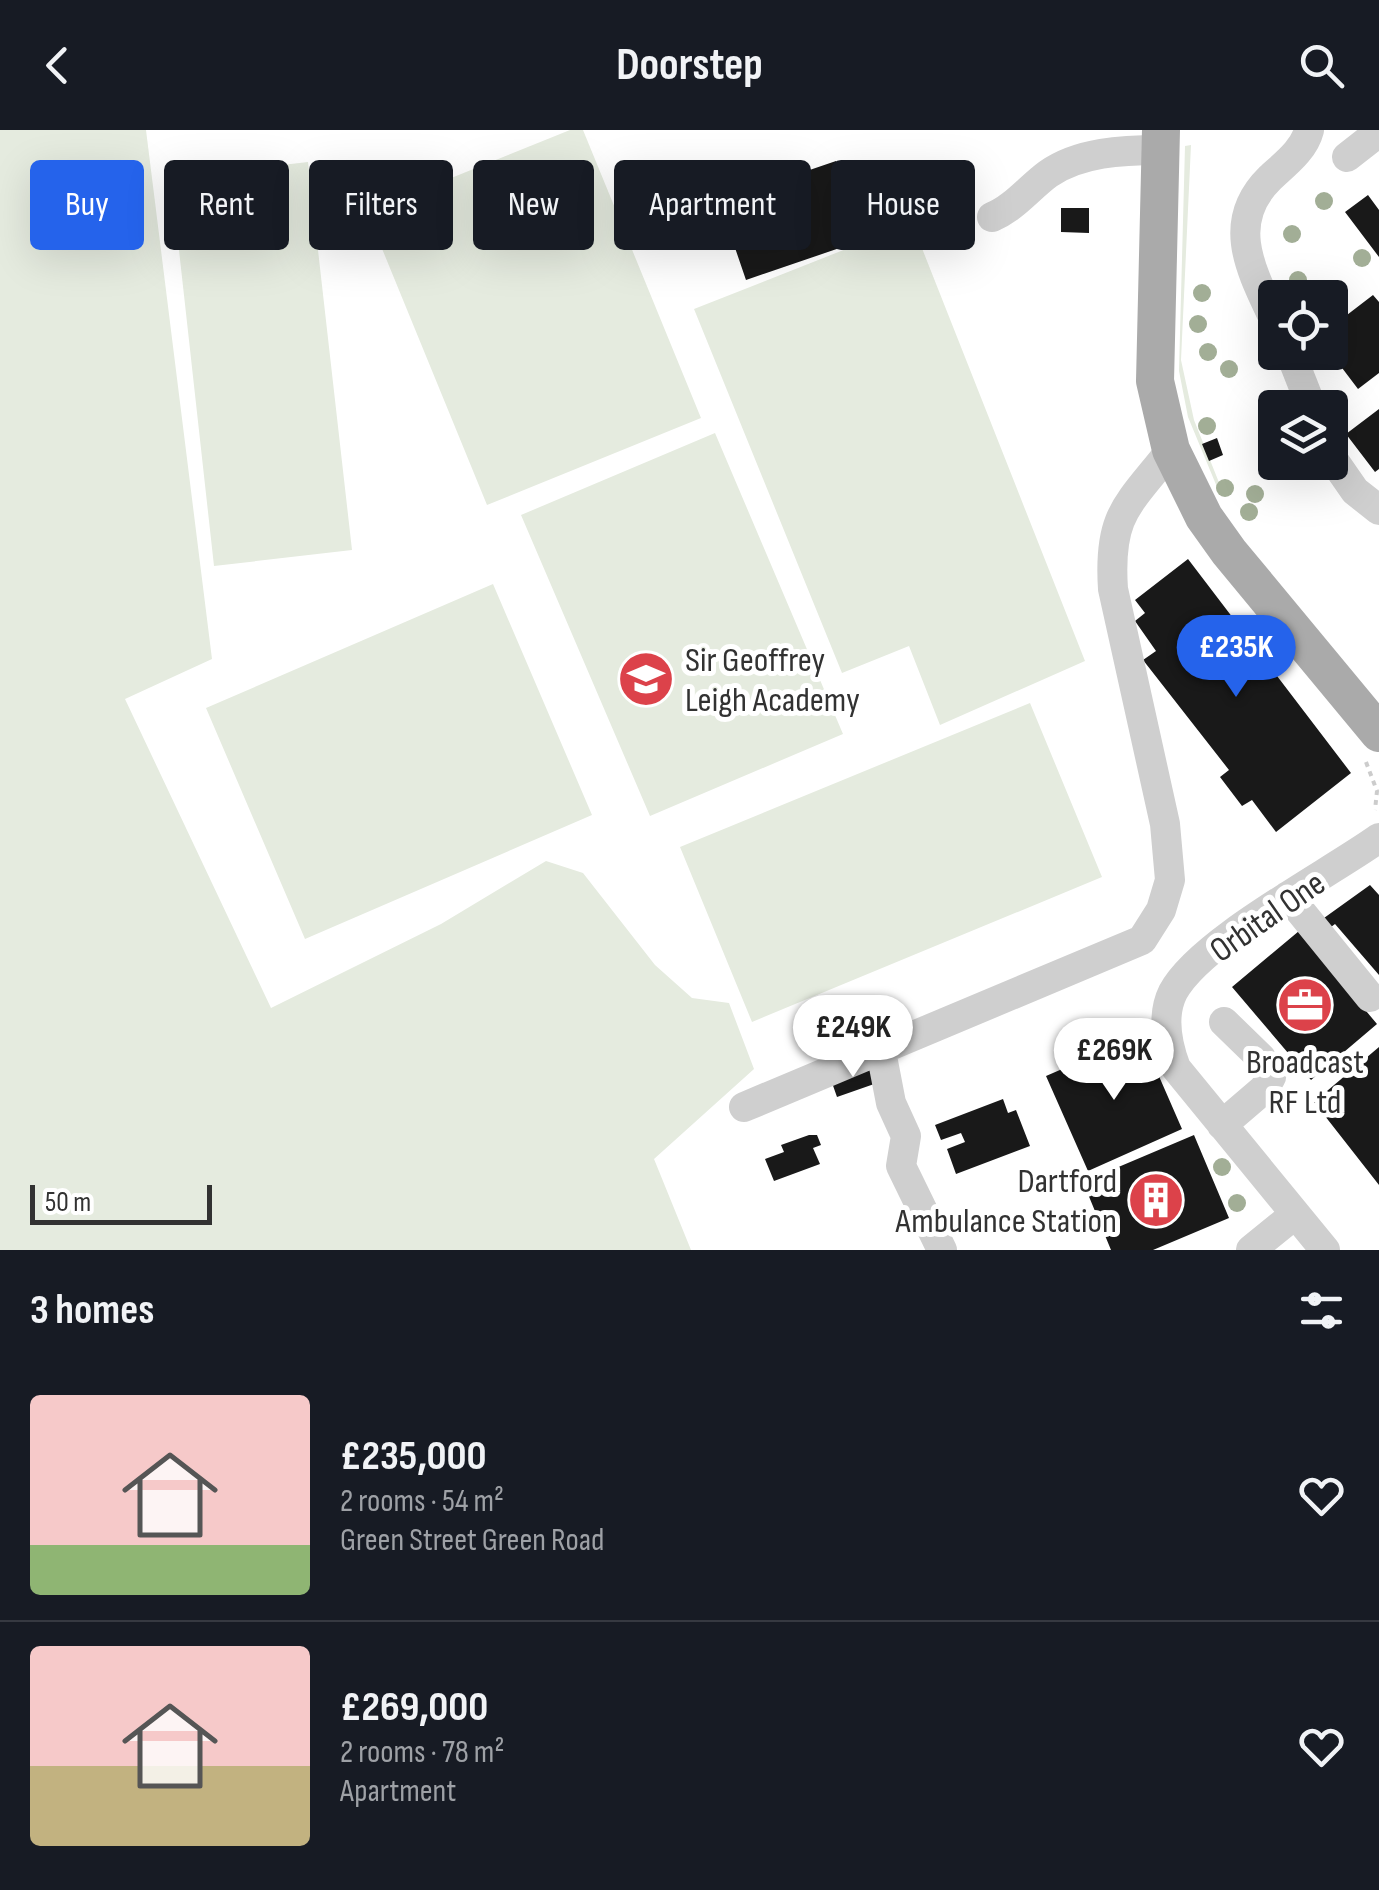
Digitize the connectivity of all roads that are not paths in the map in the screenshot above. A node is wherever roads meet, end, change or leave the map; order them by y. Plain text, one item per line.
1 (1309, 130) edge
2 (1379, 132) edge
3 (1161, 140) edge
4 (1348, 157) dead end
5 (992, 217) dead end
6 (1258, 285) edge
7 (1171, 450) junction
8 (1347, 480) edge
9 (1379, 510) edge
10 (1379, 733) edge
11 (1379, 838) edge
12 (1288, 896) junction
13 (1370, 996) dead end
14 (1224, 1022) dead end
15 (881, 1051) junction
16 (744, 1107) dead end
17 (1222, 1125) junction
18 (1294, 1215) junction
19 (942, 1250) edge
20 (1251, 1250) edge
21 (1325, 1250) edge

1 - 6 lane
2 - 4 lane
3 - 5 lane
3 - 7 main road
7 - 10 main road
7 - 15 lane
8 - 9 lane
11 - 12 lane, Orbital One
12 - 13 lane
12 - 17 lane, Orbital One
14 - 17 lane
15 - 16 lane
15 - 19 lane
17 - 18 lane, Orbital One
18 - 20 lane
18 - 21 lane, Orbital One

